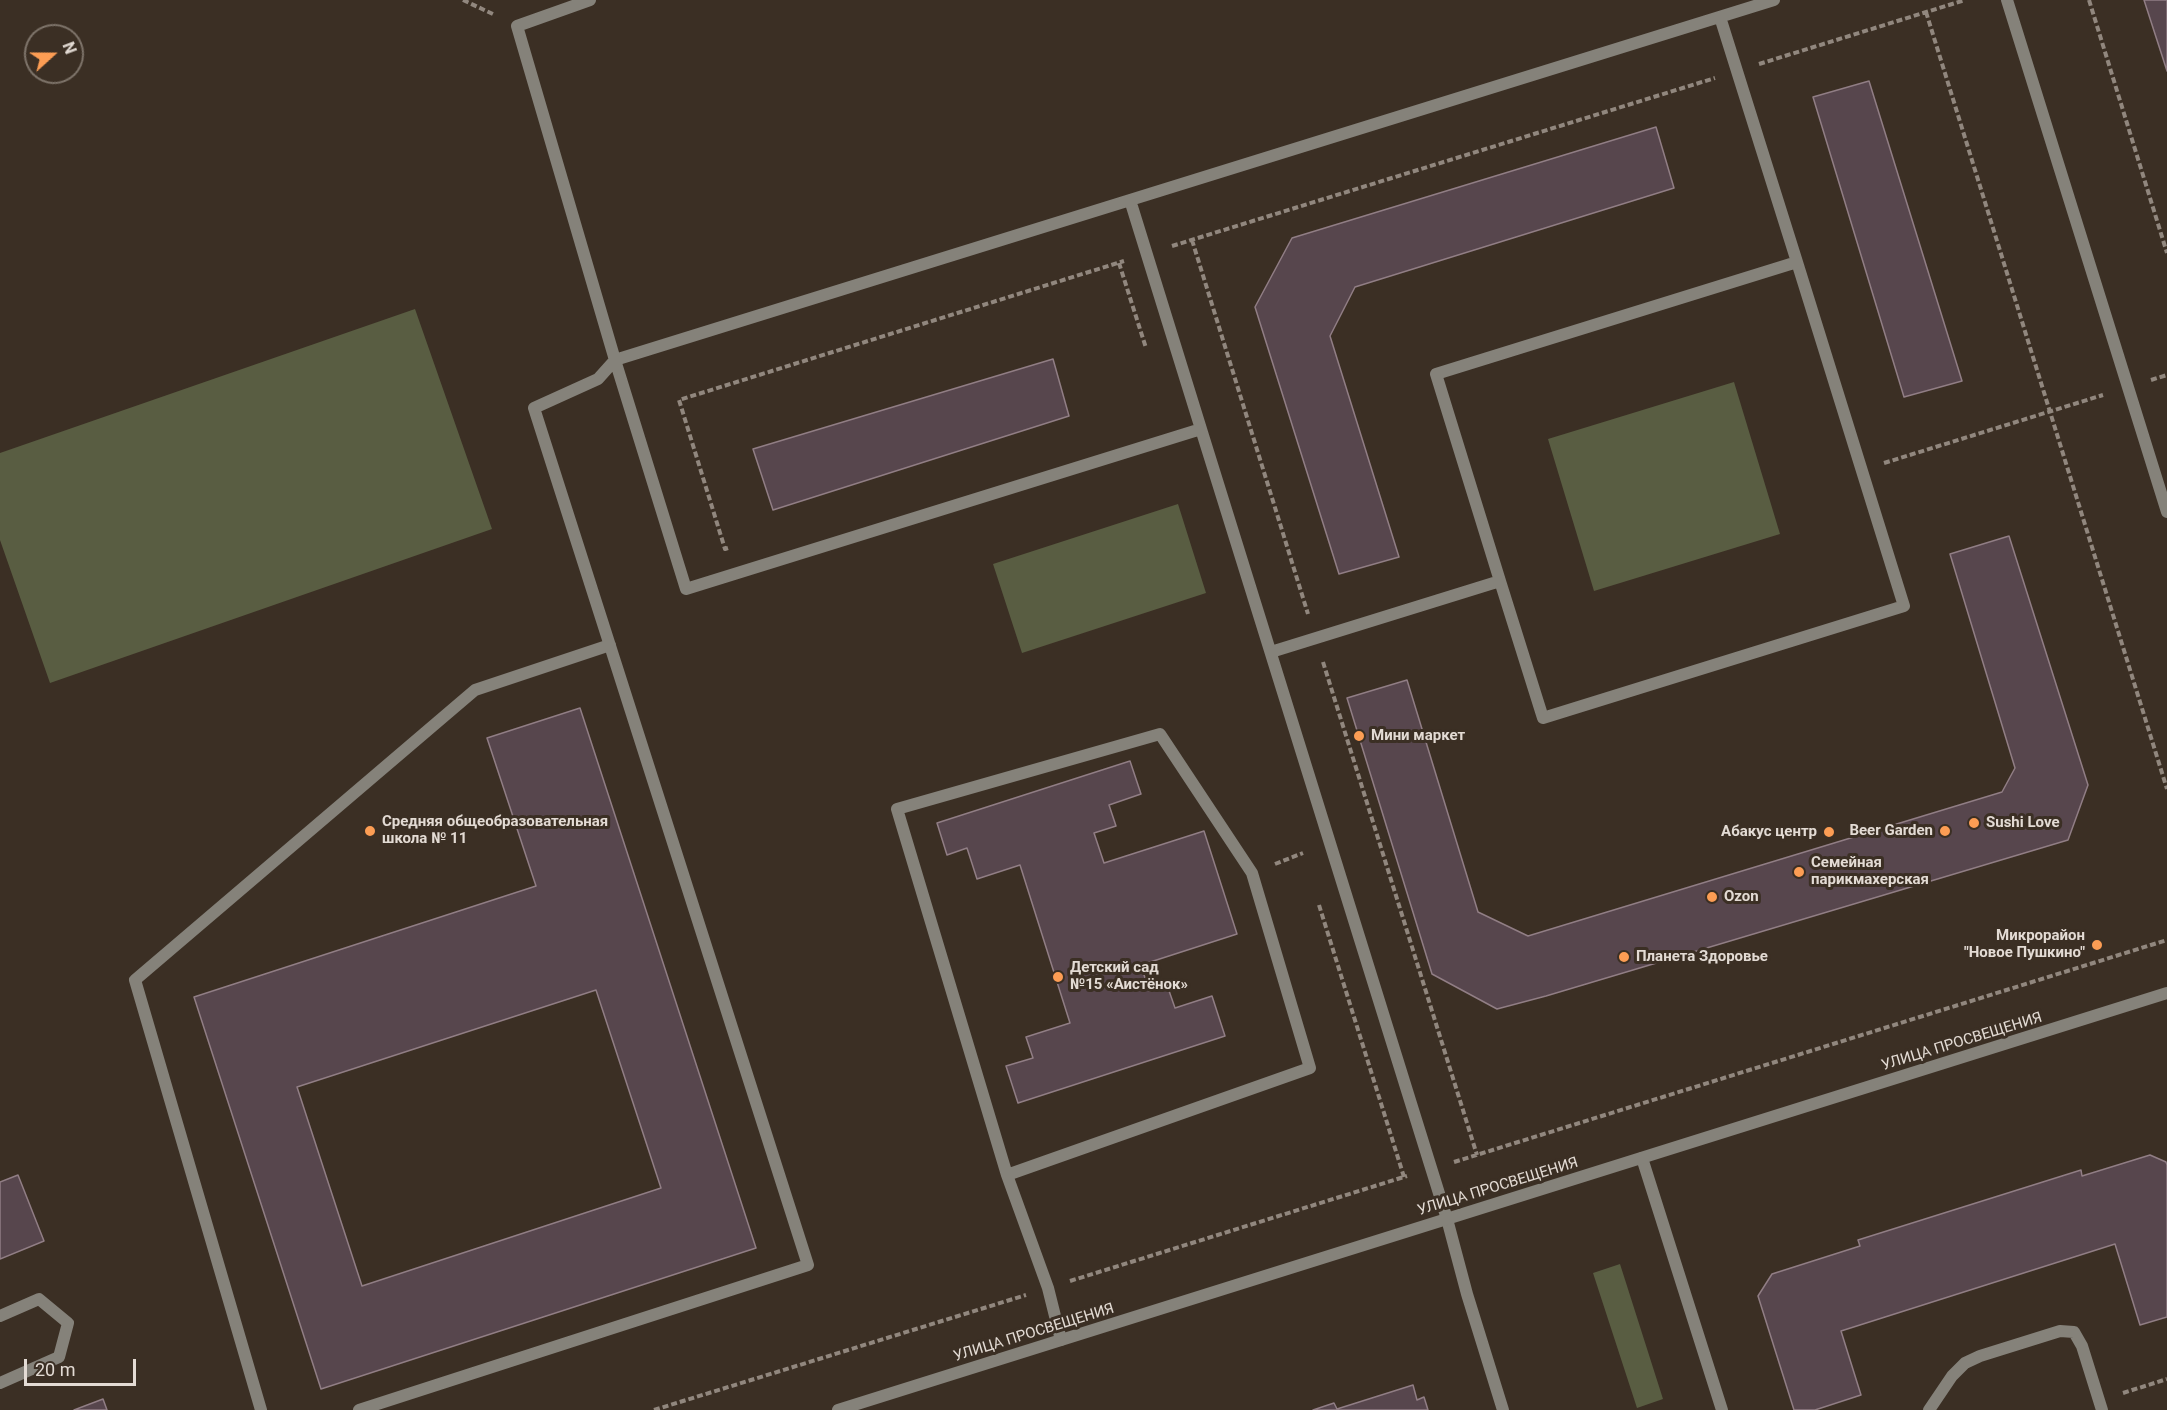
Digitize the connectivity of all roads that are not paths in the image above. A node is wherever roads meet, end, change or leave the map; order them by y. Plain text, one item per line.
1 (590, 0) edge
2 (1774, 0) edge
3 (2007, 0) edge
4 (1720, 17) junction
5 (1130, 200) junction
6 (1797, 262) junction
7 (615, 360) junction
8 (1202, 429) junction
9 (2167, 512) edge
10 (1500, 581) junction
11 (610, 645) junction
12 (1271, 652) junction
13 (2167, 993) edge
14 (1642, 1158) junction
15 (1008, 1174) junction
16 (1447, 1219) junction
17 (0, 1316) edge
18 (1061, 1340) junction
19 (0, 1383) edge
20 (2101, 1405) edge
21 (261, 1410) edge
22 (359, 1410) edge
23 (838, 1410) edge
24 (1503, 1410) edge
25 (1722, 1410) edge
26 (1929, 1410) edge

1 - 7 street
2 - 4 street
3 - 9 street
4 - 5 street
4 - 6 street
5 - 7 street
5 - 8 street
6 - 10 street
6 - 10 street
7 - 8 street
7 - 11 street
8 - 12 street
10 - 12 street
11 - 21 street
11 - 22 street
12 - 16 street
13 - 14 street, УЛИЦА ПРОСВЕЩЕНИЯ
14 - 16 street, УЛИЦА ПРОСВЕЩЕНИЯ
14 - 25 street
15 - 15 street
15 - 18 street
16 - 18 street, УЛИЦА ПРОСВЕЩЕНИЯ
16 - 24 street
17 - 19 street
18 - 23 street, УЛИЦА ПРОСВЕЩЕНИЯ
20 - 26 street

